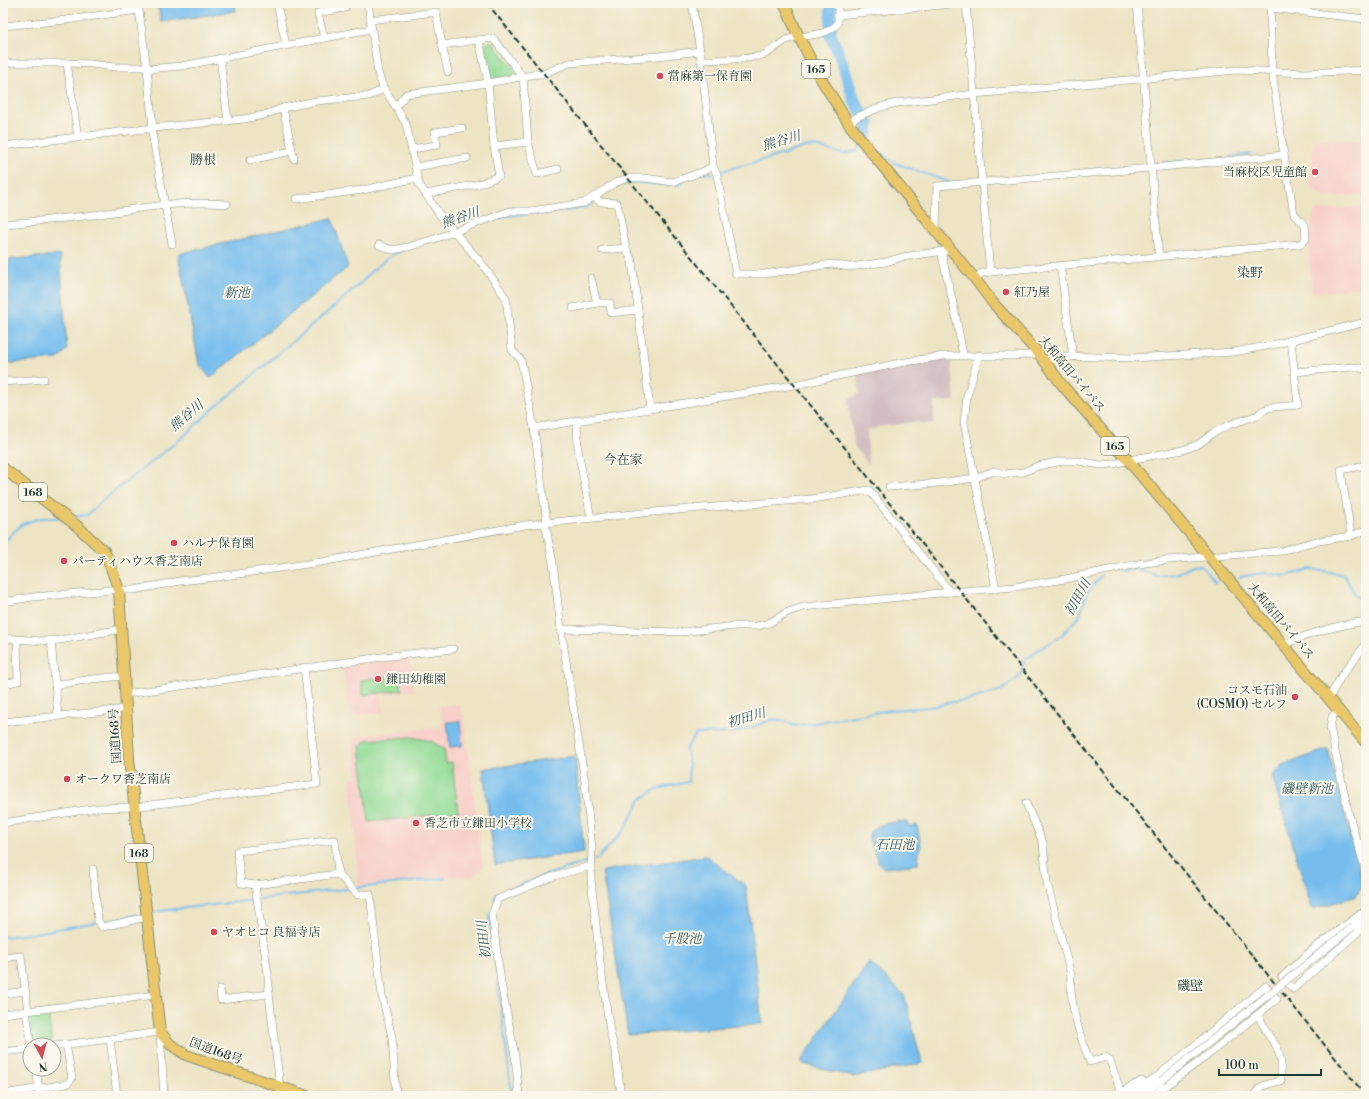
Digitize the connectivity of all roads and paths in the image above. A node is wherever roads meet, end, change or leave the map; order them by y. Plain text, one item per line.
1 (277, 3) edge
2 (344, 3) edge
3 (368, 3) edge
4 (692, 3) edge
5 (784, 3) edge
6 (838, 3) edge
7 (962, 3) edge
8 (966, 3) edge
9 (1137, 3) edge
10 (1270, 6) edge
11 (1284, 6) edge
12 (838, 15) junction
13 (370, 20) junction
14 (1366, 20) edge
15 (3, 26) edge
16 (371, 29) junction
17 (799, 37) junction
18 (324, 38) junction
19 (479, 40) junction
20 (442, 44) junction
21 (286, 45) junction
22 (700, 51) junction
23 (220, 58) junction
24 (701, 60) junction
25 (3, 63) edge
26 (67, 63) junction
27 (147, 68) junction
28 (1366, 70) edge
29 (1272, 71) junction
30 (448, 72) dead end
31 (523, 77) junction
32 (1144, 79) junction
33 (488, 83) junction
34 (383, 87) junction
35 (974, 94) junction
36 (396, 107) junction
37 (283, 108) junction
38 (228, 121) junction
39 (152, 128) junction
40 (462, 128) dead end
41 (852, 128) junction
42 (78, 138) junction
43 (528, 142) junction
44 (3, 146) edge
45 (494, 146) junction
46 (412, 149) junction
47 (292, 151) junction
48 (1284, 155) junction
49 (467, 158) dead end
50 (294, 159) dead end
51 (250, 160) dead end
52 (713, 166) junction
53 (415, 167) junction
54 (1152, 168) junction
55 (558, 169) dead end
56 (417, 178) junction
57 (982, 183) junction
58 (426, 194) junction
59 (296, 199) dead end
60 (597, 199) junction
61 (165, 204) junction
62 (227, 204) dead end
63 (3, 224) edge
64 (453, 231) junction
65 (936, 232) junction
66 (172, 244) dead end
67 (379, 245) dead end
68 (626, 248) junction
69 (602, 250) dead end
70 (951, 250) junction
71 (941, 251) junction
72 (1159, 257) junction
73 (1060, 265) junction
74 (990, 272) junction
75 (591, 278) dead end
76 (975, 278) junction
77 (597, 303) junction
78 (574, 308) dead end
79 (638, 310) junction
80 (1366, 322) edge
81 (1291, 340) junction
82 (979, 355) junction
83 (963, 356) junction
84 (1041, 357) junction
85 (1073, 357) junction
86 (1366, 369) edge
87 (1294, 372) junction
88 (44, 379) dead end
89 (3, 382) edge
90 (650, 409) junction
91 (577, 420) junction
92 (534, 428) junction
93 (1128, 460) junction
94 (1366, 465) edge
95 (3, 468) edge
96 (975, 478) junction
97 (889, 487) dead end
98 (591, 518) junction
99 (546, 523) junction
100 (1366, 530) edge
101 (1350, 536) junction
102 (1209, 556) junction
103 (996, 589) junction
104 (119, 590) junction
105 (950, 592) junction
106 (3, 602) edge
107 (1366, 621) edge
108 (122, 628) junction
109 (561, 629) junction
110 (3, 638) edge
111 (17, 640) junction
112 (51, 640) junction
113 (1366, 644) edge
114 (1284, 645) junction
115 (453, 649) dead end
116 (304, 667) junction
117 (124, 676) junction
118 (3, 684) edge
119 (55, 685) junction
120 (125, 694) junction
121 (1329, 698) junction
122 (126, 709) junction
123 (1338, 710) junction
124 (58, 716) junction
125 (3, 722) edge
126 (1366, 743) edge
127 (1026, 803) dead end
128 (134, 807) junction
129 (3, 823) edge
130 (1366, 840) edge
131 (1358, 846) junction
132 (592, 862) junction
133 (92, 869) dead end
134 (1366, 871) edge
135 (338, 874) junction
136 (255, 885) junction
137 (1366, 910) edge
138 (147, 917) junction
139 (1366, 918) edge
140 (1366, 925) edge
141 (3, 958) edge
142 (220, 989) dead end
143 (25, 991) junction
144 (3, 994) edge
145 (269, 994) junction
146 (155, 995) junction
147 (27, 1011) junction
148 (3, 1014) edge
149 (1258, 1015) junction
150 (160, 1032) junction
151 (31, 1037) edge
152 (110, 1039) junction
153 (66, 1044) junction
154 (62, 1045) edge
155 (22, 1050) edge
156 (3, 1052) edge
157 (37, 1077) edge
158 (1148, 1083) junction
159 (39, 1088) junction
160 (280, 1091) edge
161 (3, 1094) edge
162 (40, 1096) edge
163 (118, 1096) edge
164 (164, 1096) edge
165 (308, 1096) edge
166 (396, 1096) edge
167 (519, 1096) edge
168 (621, 1096) edge
169 (1127, 1096) edge
170 (1139, 1096) edge
171 (1152, 1096) edge
172 (1255, 1096) edge

1 - 21 street
2 - 18 street
3 - 13 street
4 - 22 street
5 - 17 highway, 大和高田バイパス / 165
6 - 12 street
7 - 12 street
8 - 35 street
9 - 32 street
10 - 11 street
10 - 29 street
11 - 14 street
12 - 17 street
13 - 16 street
13 - 20 street
15 - 27 street
16 - 18 street
16 - 34 street
17 - 24 street
17 - 41 highway, 大和高田バイパス / 165
18 - 21 street
19 - 20 street
19 - 31 street
19 - 33 street
20 - 30 street
21 - 23 street
22 - 24 street
22 - 31 street
23 - 27 street
23 - 38 street
24 - 52 street
25 - 26 street
26 - 27 street
26 - 42 street
27 - 39 street
28 - 29 street
29 - 32 street
29 - 48 street
31 - 33 street
31 - 43 street
32 - 35 street
32 - 54 street
33 - 36 street
33 - 45 street
34 - 36 street
34 - 37 street
35 - 41 street
35 - 57 street
36 - 46 street
37 - 38 street
37 - 47 street
38 - 39 street
39 - 42 street
39 - 61 street
40 - 46 street
41 - 65 highway, 大和高田バイパス / 165
42 - 44 street
43 - 45 street
43 - 55 street
45 - 58 street
46 - 53 street
47 - 50 street
47 - 51 street
48 - 54 street
48 - 72 street
49 - 53 street
52 - 60 street
52 - 71 street
53 - 56 street
54 - 57 street
54 - 72 street
56 - 58 street
56 - 59 street
57 - 65 street
57 - 74 street
58 - 64 street
60 - 64 street
60 - 68 street
61 - 62 street
61 - 63 street
61 - 66 street
64 - 67 street
64 - 92 street
65 - 70 highway, 大和高田バイパス / 165
68 - 69 street
68 - 79 street
70 - 71 street
70 - 76 highway, 大和高田バイパス / 165
71 - 83 street
72 - 73 street
73 - 74 street
73 - 85 street
74 - 76 street
75 - 77 street
76 - 84 highway, 大和高田バイパス / 165
77 - 78 street
77 - 79 street
79 - 90 street
80 - 81 street
81 - 85 street
81 - 87 street
82 - 83 street
82 - 84 street
82 - 96 street
83 - 90 street
84 - 85 street
84 - 93 highway, 大和高田バイパス / 165
86 - 87 street
87 - 93 street
88 - 89 street
90 - 91 street
91 - 92 street
91 - 98 street
92 - 99 street
93 - 96 street
93 - 102 highway, 大和高田バイパス / 165
94 - 101 street
95 - 104 highway, 国道168号 / 168
96 - 97 street
96 - 103 street
98 - 99 street
98 - 105 street
99 - 104 street
99 - 109 street
100 - 101 street
101 - 102 street
102 - 103 street
102 - 114 highway, 大和高田バイパス / 165
103 - 105 street
104 - 106 street
104 - 108 highway, 国道168号 / 168
105 - 109 street
107 - 114 street
108 - 112 street
108 - 117 highway, 国道168号 / 168
109 - 132 street
110 - 111 street
111 - 112 street
111 - 118 street
112 - 119 street
113 - 121 street
114 - 121 highway, 大和高田バイパス / 165
115 - 116 street
116 - 120 street
116 - 128 street
117 - 119 street
117 - 120 highway, 国道168号 / 168
119 - 124 street
120 - 122 highway, 国道168号 / 168
121 - 123 highway, 大和高田バイパス / 165
122 - 124 street
122 - 128 highway, 国道168号 / 168
123 - 126 highway, 大和高田バイパス / 165
123 - 131 street
124 - 125 street
127 - 158 street
128 - 129 street
128 - 138 highway, 国道168号 / 168
130 - 131 street
131 - 134 street
132 - 167 street
132 - 168 street
133 - 138 street
135 - 136 street
135 - 136 street
135 - 166 street
136 - 145 street
137 - 140 street
138 - 146 highway, 国道168号 / 168
139 - 170 street, bridge
141 - 143 street
142 - 145 street
143 - 144 street
143 - 147 street
145 - 160 street
146 - 147 street
146 - 150 highway, 国道168号 / 168
147 - 148 street
147 - 151 street
149 - 158 street
149 - 171 street
149 - 172 street
150 - 152 street
150 - 160 highway, 国道168号
150 - 164 street
152 - 153 street
152 - 163 street
153 - 154 street
153 - 159 street
155 - 156 street
157 - 159 street
158 - 169 street
159 - 161 street
159 - 162 street
160 - 165 highway, 国道168号

